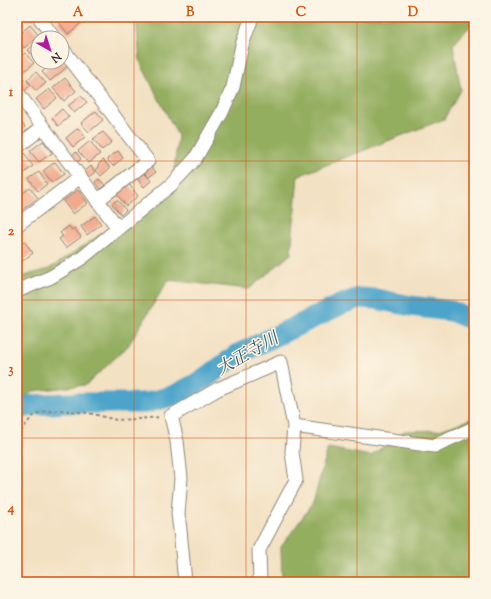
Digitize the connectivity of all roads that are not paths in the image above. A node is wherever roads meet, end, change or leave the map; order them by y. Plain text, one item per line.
1 (252, 17) edge
2 (41, 18) edge
3 (49, 30) edge
4 (70, 59) edge
5 (17, 92) edge
6 (43, 127) junction
7 (17, 147) edge
8 (80, 177) junction
9 (97, 200) junction
10 (17, 225) edge
11 (118, 228) junction
12 (17, 291) edge
13 (294, 426) junction
14 (474, 428) edge
15 (184, 582) edge
16 (260, 582) edge

1 - 11 street
2 - 3 street
4 - 9 street
5 - 6 street
6 - 7 street
6 - 8 street
8 - 9 street
8 - 10 street
9 - 11 street
11 - 12 street
13 - 14 street
13 - 15 street
13 - 16 street

